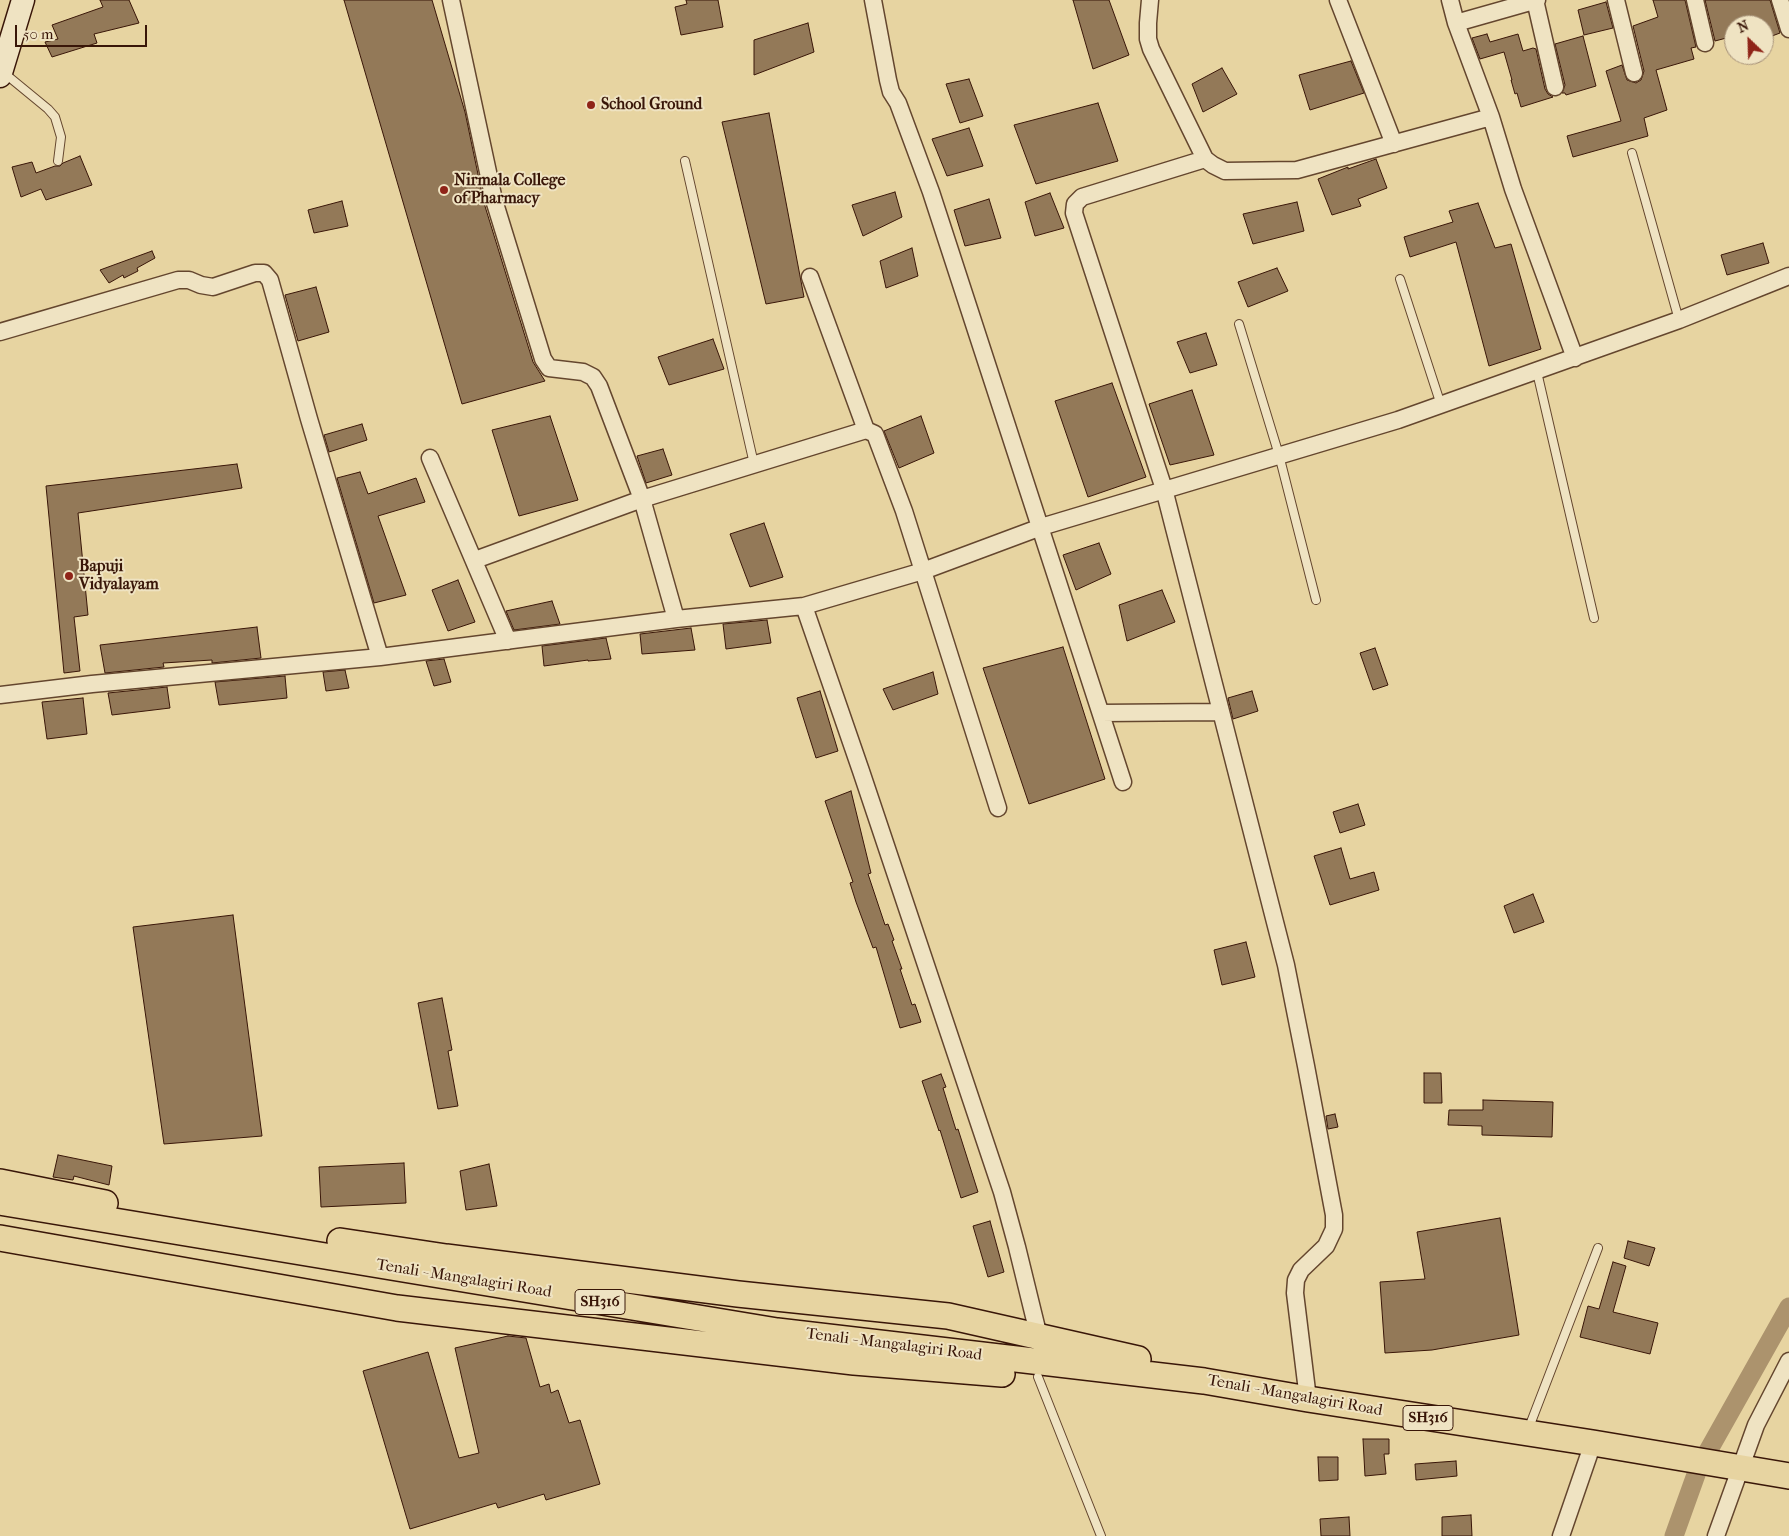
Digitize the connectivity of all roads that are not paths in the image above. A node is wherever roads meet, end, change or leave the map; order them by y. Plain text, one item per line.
1 (23, 0) edge
2 (451, 0) edge
3 (873, 0) edge
4 (1150, 0) edge
5 (1338, 0) edge
6 (1450, 0) edge
7 (1536, 0) edge
8 (1616, 0) edge
9 (1695, 0) edge
10 (1780, 0) edge
11 (1456, 23) junction
12 (1789, 28) edge
13 (1705, 43) dead end
14 (1, 73) edge
15 (1634, 73) dead end
16 (1555, 86) dead end
17 (1491, 118) junction
18 (1394, 144) junction
19 (1632, 153) dead end
20 (1205, 159) junction
21 (58, 161) dead end
22 (685, 161) dead end
23 (1789, 276) edge
24 (810, 277) dead end
25 (1400, 279) dead end
26 (1679, 320) junction
27 (1239, 324) dead end
28 (0, 332) edge
29 (1575, 358) junction
30 (1537, 372) junction
31 (1442, 405) junction
32 (866, 430) junction
33 (1279, 456) junction
34 (430, 458) dead end
35 (754, 464) junction
36 (1164, 489) junction
37 (642, 500) junction
38 (1041, 527) junction
39 (475, 560) junction
40 (923, 571) junction
41 (1316, 600) dead end
42 (804, 606) junction
43 (1594, 618) dead end
44 (676, 619) junction
45 (508, 641) junction
46 (380, 656) junction
47 (0, 695) edge
48 (1221, 712) junction
49 (1101, 713) junction
50 (1123, 782) dead end
51 (998, 808) dead end
52 (0, 1182) edge
53 (0, 1202) edge
54 (0, 1238) edge
55 (1598, 1248) dead end
56 (1039, 1337) junction
57 (1789, 1361) edge
58 (1038, 1377) junction
59 (1249, 1389) junction
60 (1308, 1399) junction
61 (1527, 1433) junction
62 (1593, 1444) junction
63 (1737, 1468) junction
64 (1789, 1476) edge
65 (1101, 1536) edge
66 (1560, 1536) edge
67 (1716, 1536) edge

1 - 14 street
2 - 37 street
3 - 38 street
4 - 20 street
5 - 18 street
6 - 11 street
7 - 11 street
7 - 16 street
8 - 15 street
9 - 13 street
10 - 12 street
11 - 17 street
14 - 21 lane
17 - 18 street
17 - 29 street
18 - 20 street
19 - 26 lane
20 - 36 street
22 - 35 lane
23 - 26 street
24 - 32 street
25 - 31 lane
26 - 29 street
27 - 33 lane
28 - 46 street
29 - 30 street
30 - 31 street
30 - 43 lane
31 - 33 street
32 - 35 street
32 - 40 street
33 - 36 street
33 - 41 lane
34 - 39 street
35 - 37 street
36 - 38 street
36 - 48 street
37 - 39 street
37 - 44 street
38 - 40 street
38 - 49 street
39 - 45 street
40 - 42 street
40 - 51 street
42 - 44 street
42 - 56 street
44 - 45 street
45 - 46 street
46 - 47 street
48 - 49 street
48 - 60 street
49 - 50 street
52 - 56 main road
53 - 59 main road, Tenali - Mangalagiri Road / SH316
54 - 58 main road
55 - 61 lane
56 - 59 main road
57 - 63 street
58 - 59 main road
58 - 65 lane
59 - 60 main road, Tenali - Mangalagiri Road / SH316
60 - 61 main road, Tenali - Mangalagiri Road / SH316
61 - 62 main road, Tenali - Mangalagiri Road / SH316
62 - 63 main road, Tenali - Mangalagiri Road / SH316
62 - 66 street
63 - 64 main road, Tenali - Mangalagiri Road / SH316
63 - 67 street

